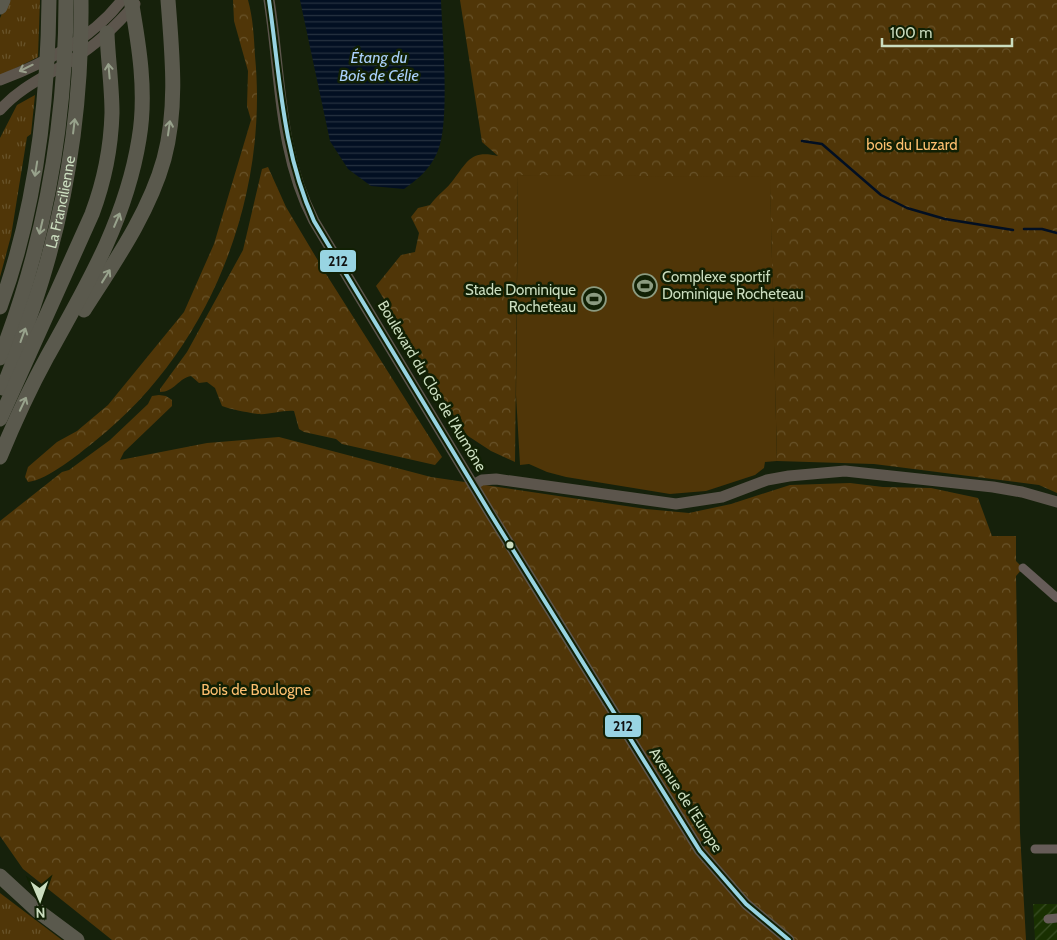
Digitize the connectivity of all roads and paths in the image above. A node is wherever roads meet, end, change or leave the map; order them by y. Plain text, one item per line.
1 (3, 0) edge
2 (49, 0) edge
3 (66, 0) edge
4 (81, 0) edge
5 (122, 0) edge
6 (131, 0) edge
7 (138, 0) edge
8 (168, 0) edge
9 (269, 0) edge
10 (0, 7) edge
11 (107, 33) junction
12 (0, 80) edge
13 (0, 110) edge
14 (0, 307) edge
15 (47, 357) junction
16 (0, 358) edge
17 (0, 397) edge
18 (0, 419) edge
19 (0, 457) edge
20 (473, 485) junction
21 (1057, 502) edge
22 (1023, 568) dead end
23 (1057, 598) edge
24 (1057, 849) edge
25 (1034, 850) dead end
26 (0, 876) edge
27 (0, 888) edge
28 (38, 911) junction
29 (77, 940) edge
30 (789, 940) edge

1 - 10 highway
2 -> 14 highway
3 -> 16 highway, La Francilienne
17 -> 4 highway, La Francilienne
5 -> 12 main road
15 -> 6 highway
7 - 11 main road
15 -> 8 highway
9 - 20 main road, Boulevard du Clos de l'Aumône
11 - 13 main road
18 -> 11 highway
19 -> 15 highway
20 - 21 main road, Boulevard du Clos de l'Aumône
20 - 30 main road, Avenue de l'Europe
22 - 23 street
24 - 25 street
26 - 28 highway
27 - 28 highway
28 - 29 highway

